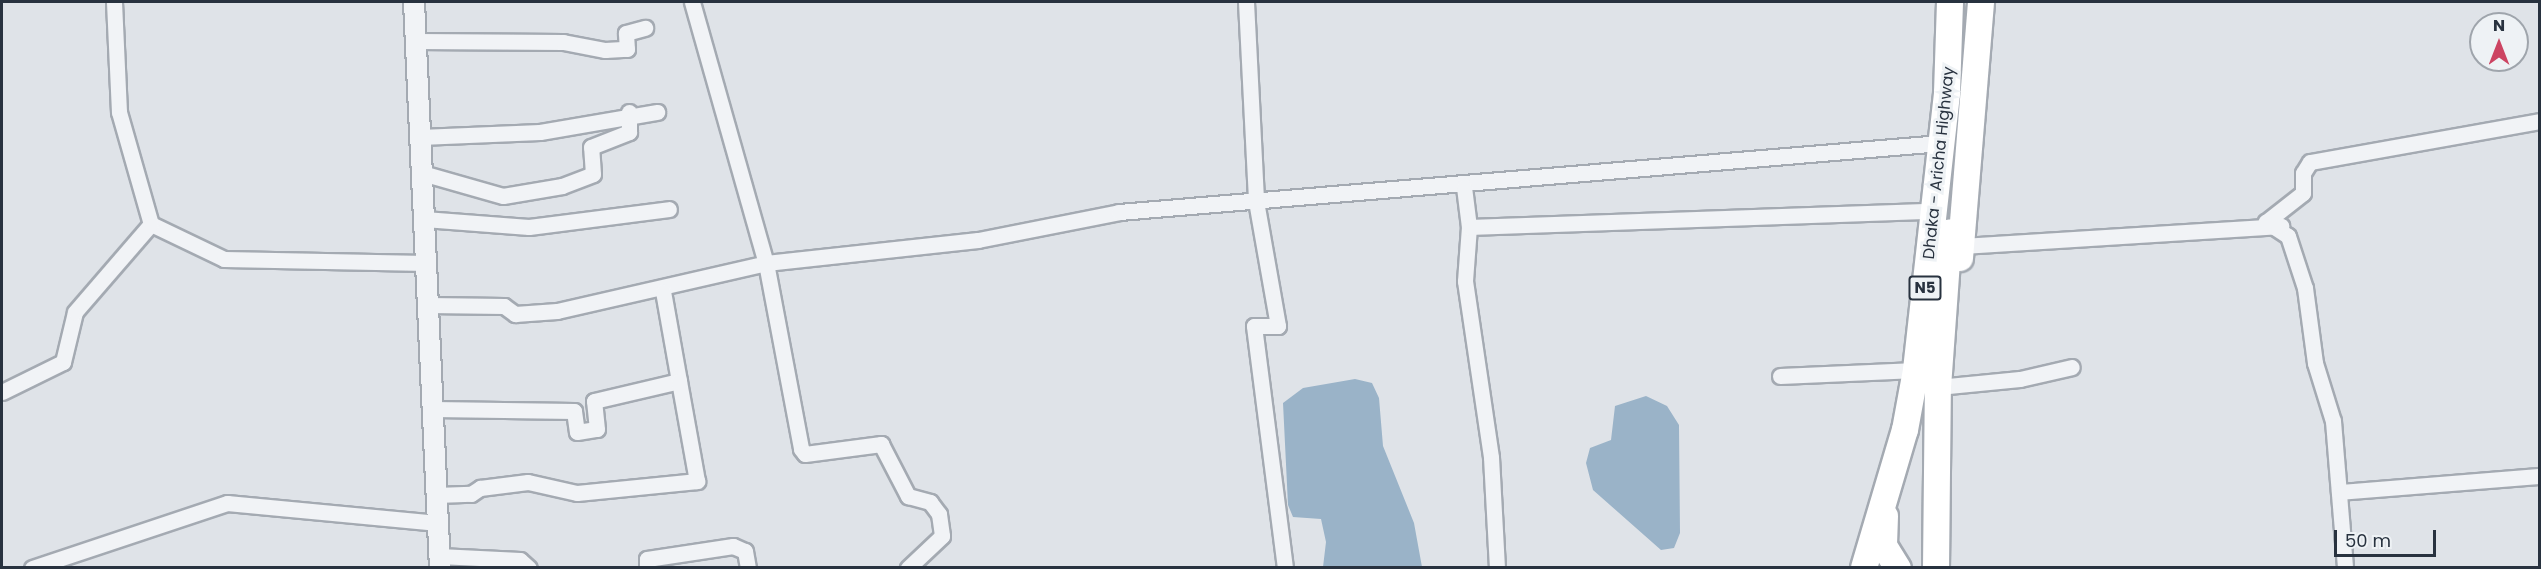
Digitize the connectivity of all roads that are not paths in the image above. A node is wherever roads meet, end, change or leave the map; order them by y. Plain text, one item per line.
1 (114, 2) edge
2 (414, 2) edge
3 (692, 2) edge
4 (1246, 2) edge
5 (1936, 2) edge
6 (1950, 2) edge
7 (1964, 2) edge
8 (1981, 2) edge
9 (645, 28) dead end
10 (416, 41) junction
11 (657, 111) dead end
12 (629, 112) junction
13 (2540, 121) edge
14 (420, 137) junction
15 (1929, 144) junction
16 (422, 173) junction
17 (1464, 187) junction
18 (1257, 201) junction
19 (669, 209) dead end
20 (1923, 211) junction
21 (424, 219) junction
22 (2266, 222) junction
23 (151, 224) junction
24 (1468, 227) junction
25 (1962, 246) junction
26 (426, 263) junction
27 (766, 263) junction
28 (663, 291) junction
29 (428, 305) junction
30 (1922, 310) junction
31 (1940, 354) junction
32 (2072, 367) dead end
33 (1916, 370) junction
34 (1780, 376) dead end
35 (679, 381) junction
36 (1938, 387) junction
37 (2, 392) edge
38 (432, 409) junction
39 (2540, 476) edge
40 (1890, 479) junction
41 (2339, 492) junction
42 (436, 495) junction
43 (438, 523) junction
44 (1937, 556) edge
45 (439, 562) edge
46 (33, 567) edge
47 (529, 567) edge
48 (646, 567) edge
49 (748, 567) edge
50 (908, 567) edge
51 (1285, 567) edge
52 (1497, 567) edge
53 (1864, 567) edge
54 (1898, 567) edge
55 (1922, 567) edge
56 (2345, 567) edge

1 - 23 street
2 - 10 street
3 - 27 street
4 - 18 street
5 - 15 highway
6 - 30 highway, Dhaka - Aricha Highway / N5
7 - 31 highway, Dhaka - Aricha Highway / N5
8 - 25 highway
9 - 10 street
10 - 14 street
11 - 12 street
12 - 14 street
12 - 16 street
13 - 22 street
14 - 16 street
15 - 17 street
15 - 20 highway
16 - 21 street
17 - 18 street
17 - 24 street
18 - 27 street
18 - 51 street
19 - 21 street
20 - 24 street
20 - 30 highway
21 - 26 street
22 - 25 street
22 - 41 street
23 - 26 street
23 - 37 street
24 - 52 street
25 - 31 highway
26 - 29 street
27 - 28 street
27 - 50 street
28 - 29 street
28 - 35 street
29 - 38 street
30 - 33 highway, Dhaka - Aricha Highway / N5
31 - 36 highway, Dhaka - Aricha Highway / N5
32 - 36 street
33 - 34 street
33 - 40 highway, Dhaka - Aricha Highway / N5
35 - 38 street
35 - 42 street
36 - 44 highway, Dhaka - Aricha Highway / N5
38 - 42 street
39 - 41 street
40 - 53 highway, Dhaka - Aricha Highway / N5
40 - 54 highway
41 - 56 street
42 - 43 street
43 - 45 street
43 - 46 street
44 - 55 highway
45 - 47 street
48 - 49 street

